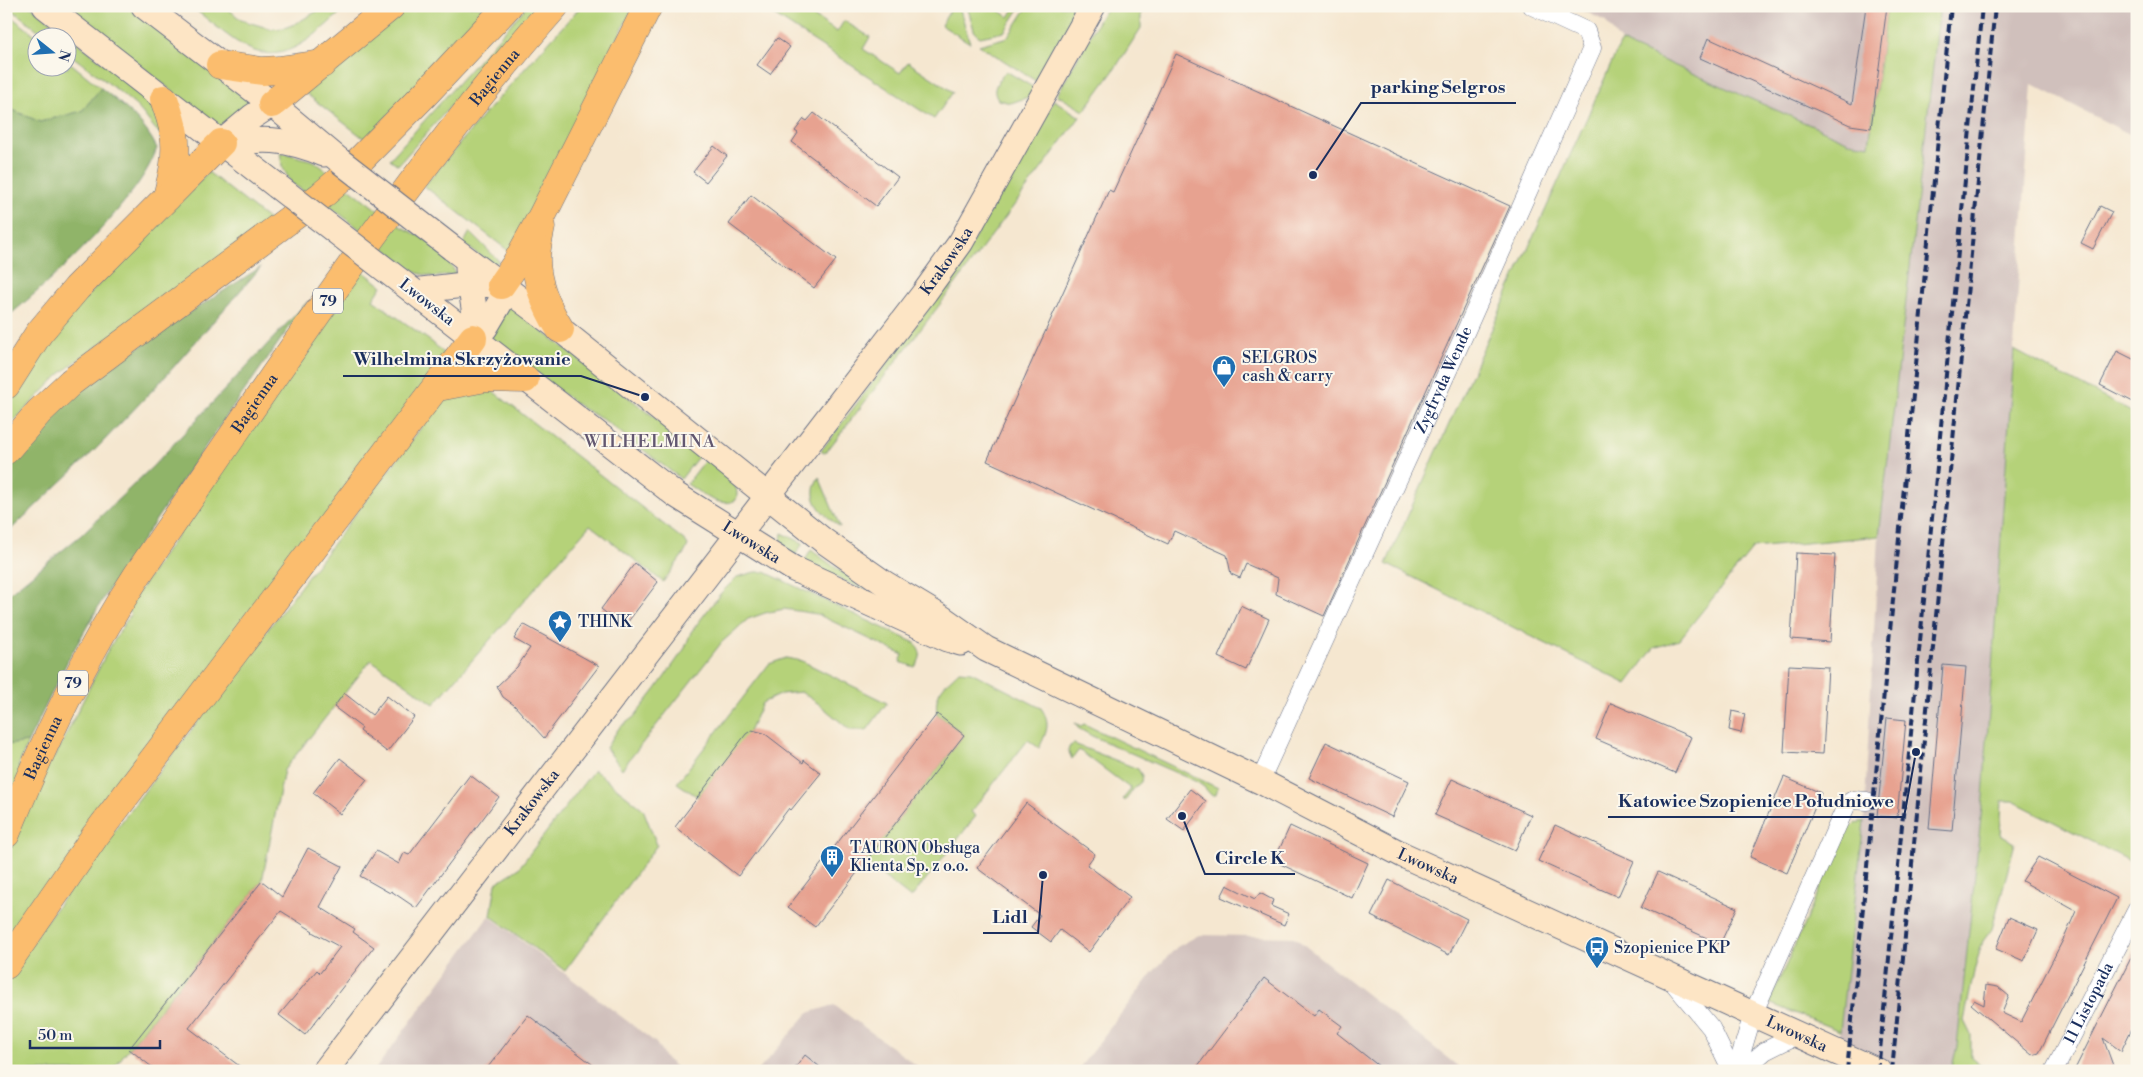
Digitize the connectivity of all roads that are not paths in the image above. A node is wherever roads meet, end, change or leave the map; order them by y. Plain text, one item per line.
1 (144, 6) edge
2 (391, 6) edge
3 (508, 6) edge
4 (554, 6) edge
5 (648, 6) edge
6 (1093, 6) edge
7 (1532, 6) edge
8 (48, 8) edge
9 (322, 64) junction
10 (220, 65) junction
11 (164, 99) junction
12 (272, 104) junction
13 (279, 138) junction
14 (221, 143) junction
15 (277, 186) junction
16 (167, 197) junction
17 (542, 216) junction
18 (458, 253) junction
19 (472, 284) junction
20 (501, 285) junction
21 (413, 291) junction
22 (560, 329) junction
23 (473, 338) junction
24 (525, 379) junction
25 (6, 385) edge
26 (438, 387) junction
27 (6, 450) edge
28 (768, 496) junction
29 (737, 534) junction
30 (986, 649) junction
31 (1260, 781) junction
32 (1867, 801) dead end
33 (6, 834) edge
34 (2137, 909) edge
35 (6, 965) edge
36 (1666, 974) junction
37 (1753, 1014) junction
38 (1799, 1034) junction
39 (325, 1071) edge
40 (1732, 1071) edge
41 (1736, 1071) edge
42 (1742, 1071) edge
43 (1878, 1071) edge
44 (2054, 1071) edge

1 - 10 street
2 - 9 main road
3 - 27 main road
4 - 33 main road, Bagienna / 79
5 - 17 main road
6 - 28 street, Krakowska
7 - 31 street, Zygfryda Wende
8 - 11 street, Lwowska
9 - 10 main road
9 - 12 main road
10 - 12 street
11 - 14 street, Lwowska
11 - 16 main road
12 - 13 street
12 - 14 street
13 - 14 street
13 - 15 street
13 - 18 street, Lwowska, bridge
14 - 15 street, Lwowska
14 - 16 main road
15 - 21 street, Lwowska, bridge
16 - 25 main road
17 - 20 main road
17 - 22 main road
18 - 19 street
18 - 20 street, Lwowska
19 - 20 street
19 - 21 street
19 - 23 street
20 - 22 street, Lwowska
20 - 23 street
21 - 23 street, Lwowska
22 - 28 street, Lwowska
23 - 24 street, Lwowska
23 - 26 main road
24 - 26 main road
24 - 29 street, Lwowska
26 - 35 main road
28 - 29 street, Krakowska
28 - 30 street, Lwowska
29 - 30 street, Lwowska
29 - 39 street, Krakowska
30 - 31 street, Lwowska
31 - 36 street, Lwowska
32 - 37 street
34 - 44 street, 11 Listopada
36 - 37 street, Lwowska
36 - 40 street
37 - 38 street, Lwowska
37 - 41 street
38 - 42 street
38 - 43 street, Lwowska

